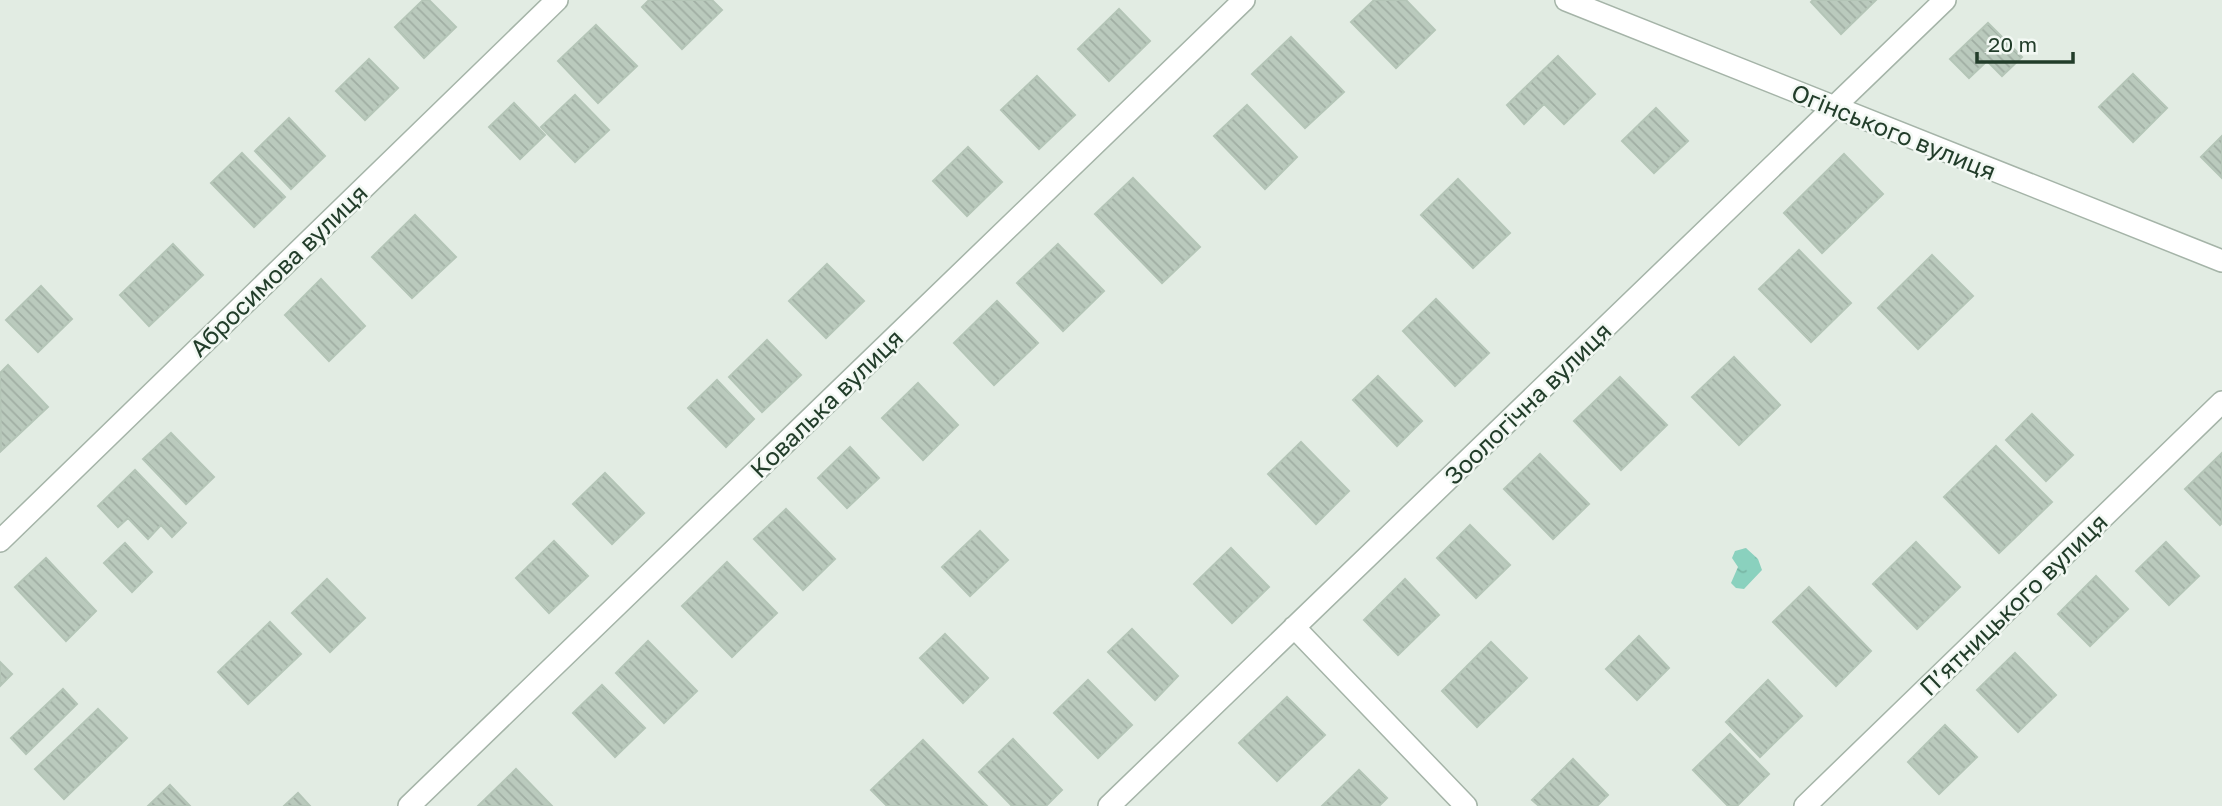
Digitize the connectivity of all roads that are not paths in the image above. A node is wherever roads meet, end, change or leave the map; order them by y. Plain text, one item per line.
1 (557, 0) edge
2 (1244, 0) edge
3 (1566, 0) edge
4 (1945, 0) edge
5 (1834, 107) junction
6 (2222, 261) edge
7 (2222, 402) edge
8 (0, 541) edge
9 (1294, 627) junction
10 (409, 806) edge
11 (1109, 806) edge
12 (1466, 806) edge
13 (1805, 806) edge

1 - 8 street, Абросимова вулиця
2 - 10 street, Ковалька вулиця
3 - 5 street, Огінського вулиця
4 - 5 street, Зоологічна вулиця
5 - 6 street, Огінського вулиця
5 - 9 street, Зоологічна вулиця
7 - 13 street, П’ятницького вулиця
9 - 11 street, Зоологічна вулиця
9 - 12 street

